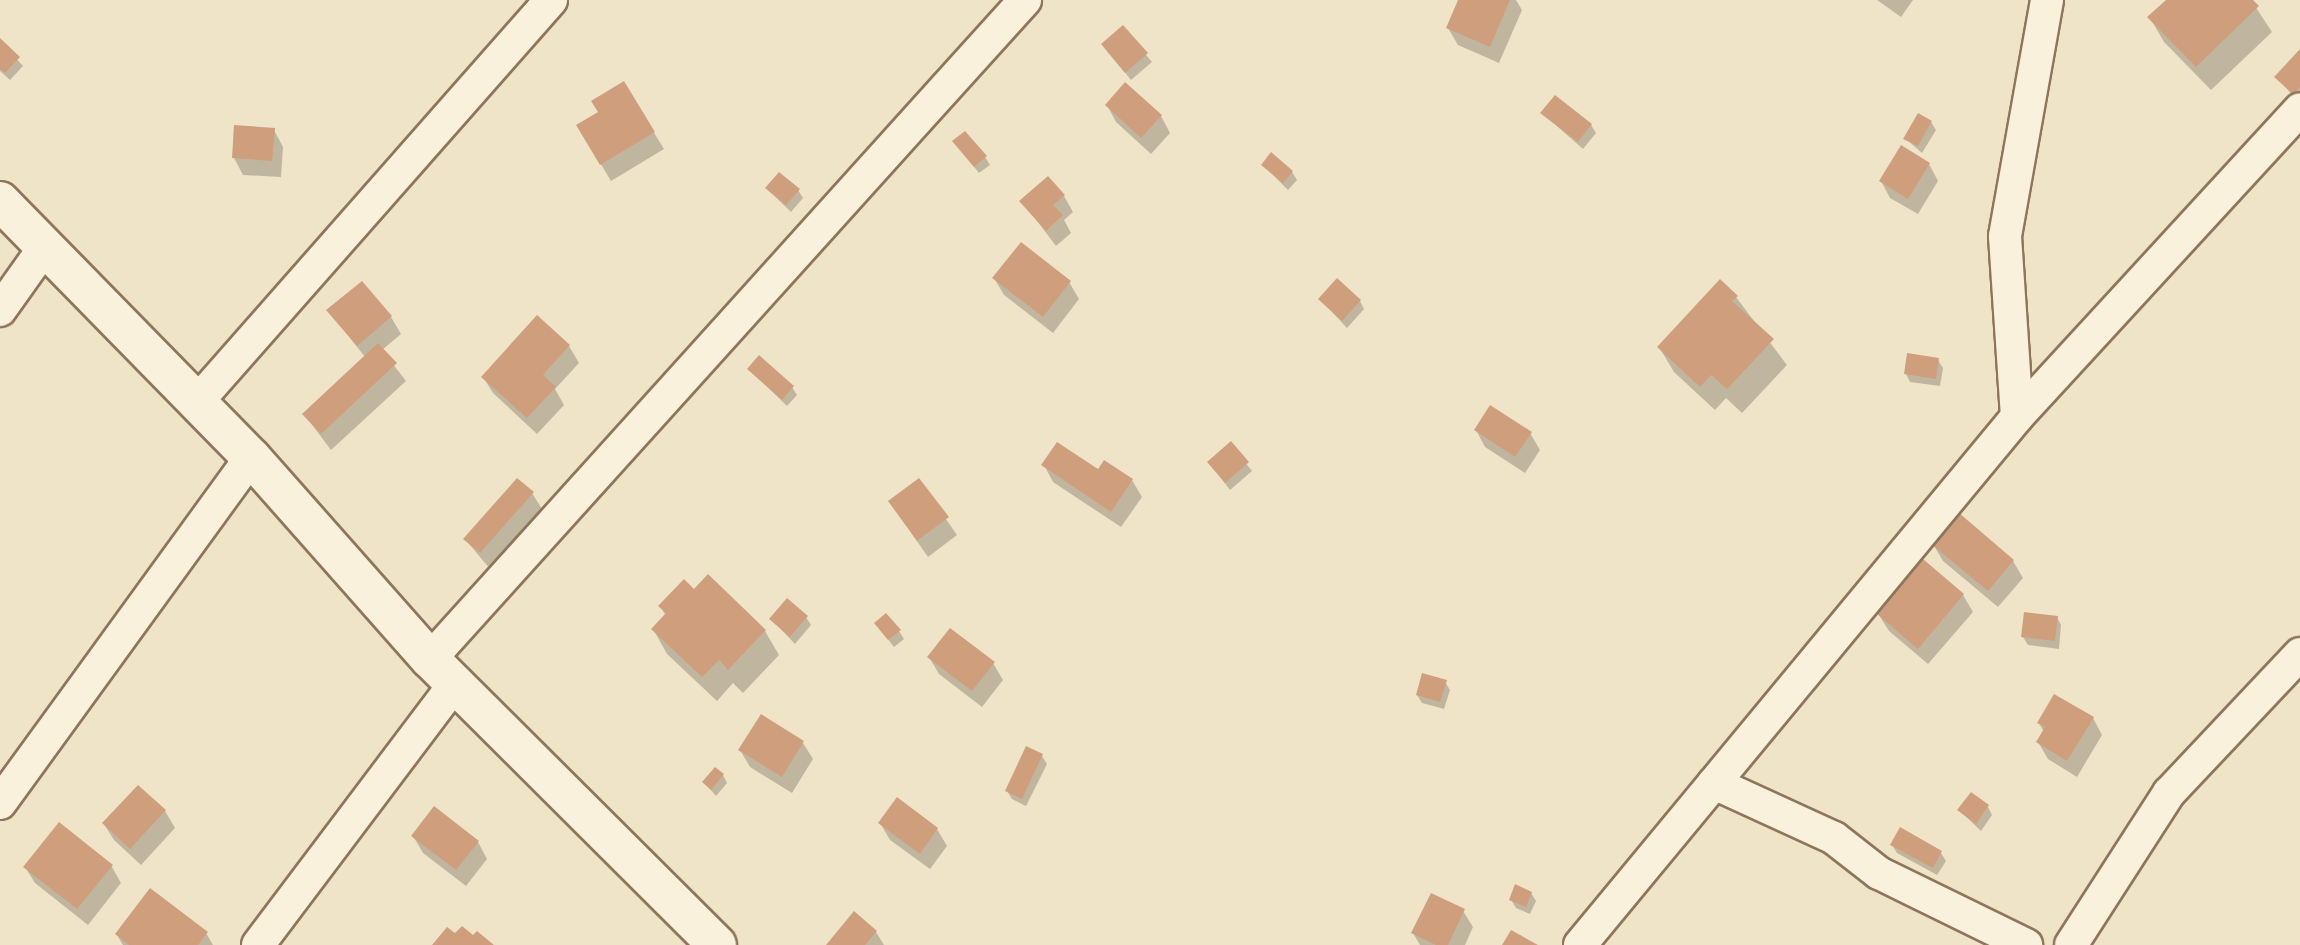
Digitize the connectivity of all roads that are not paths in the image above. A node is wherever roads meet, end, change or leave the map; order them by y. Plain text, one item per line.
1 (551, 0) edge
2 (1025, 0) edge
3 (2047, 0) edge
4 (2300, 109) edge
5 (0, 201) edge
6 (44, 248) junction
7 (0, 310) edge
8 (196, 403) junction
9 (2017, 418) junction
10 (251, 457) junction
11 (2300, 654) edge
12 (442, 671) junction
13 (1714, 783) junction
14 (0, 803) edge
15 (258, 945) edge
16 (717, 945) edge
17 (1580, 945) edge
18 (2026, 945) edge
19 (2071, 945) edge

1 - 8 street
2 - 12 street
3 - 9 street
4 - 9 street
5 - 6 street
6 - 7 street
6 - 8 street
8 - 10 street
9 - 13 street
10 - 12 street
10 - 14 street
11 - 19 street
12 - 15 street
12 - 16 street
13 - 17 street
13 - 18 street

